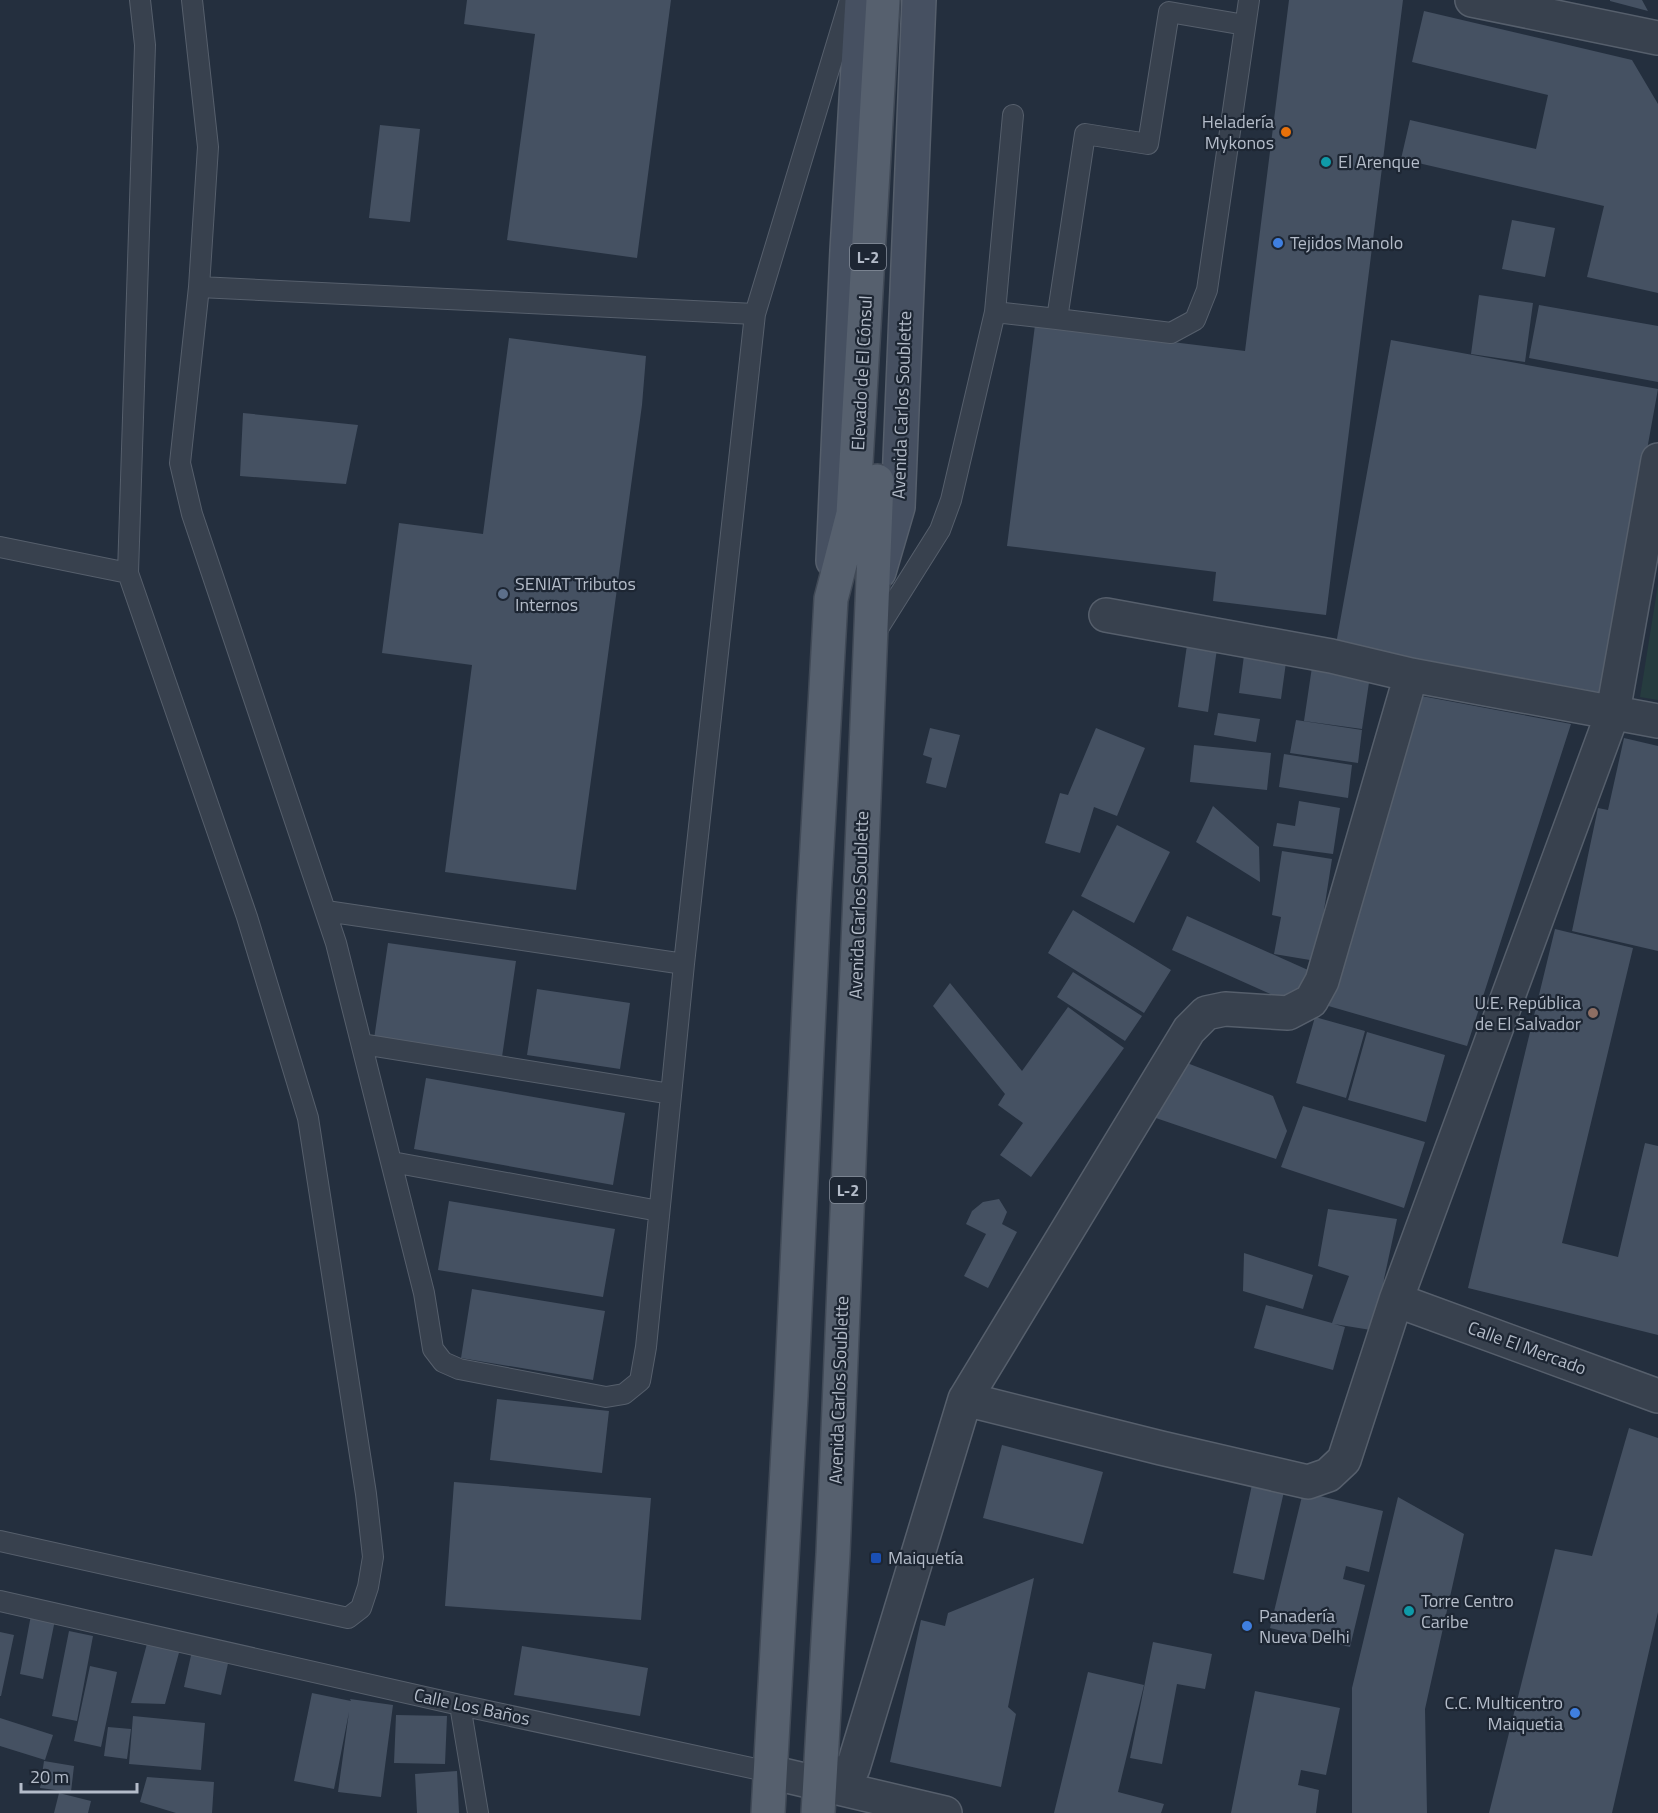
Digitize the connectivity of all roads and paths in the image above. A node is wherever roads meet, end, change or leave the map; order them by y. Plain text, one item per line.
1 (140, 0) edge
2 (192, 0) edge
3 (850, 0) edge
4 (862, 0) edge
5 (883, 0) edge
6 (904, 0) edge
7 (919, 0) edge
8 (1249, 0) edge
9 (1472, 0) edge
10 (1245, 25) junction
11 (1658, 38) edge
12 (1013, 115) dead end
13 (199, 287) junction
14 (995, 312) junction
15 (755, 314) junction
16 (1058, 319) junction
17 (1658, 460) edge
18 (0, 547) edge
19 (128, 573) junction
20 (872, 597) junction
21 (831, 599) junction
22 (1107, 615) dead end
23 (870, 641) junction
24 (1411, 675) junction
25 (1613, 712) junction
26 (1658, 722) edge
27 (326, 911) junction
28 (684, 964) junction
29 (362, 1044) junction
30 (670, 1094) junction
31 (392, 1162) junction
32 (659, 1211) junction
33 (1396, 1300) junction
34 (1658, 1396) edge
35 (965, 1399) junction
36 (0, 1541) edge
37 (0, 1601) edge
38 (460, 1705) junction
39 (770, 1772) junction
40 (819, 1798) edge
41 (478, 1813) edge
42 (768, 1813) edge
43 (945, 1813) edge

1 - 19 lane
2 - 13 lane
3 - 15 lane
4 - 21 street, L-2
5 - 21 main road, Elevado de El Cónsul / L-2
6 - 20 main road, Elevado de El Cónsul / L-2
7 - 20 street, Avenida Carlos Soublette / L-2
8 - 10 lane
9 - 11 street
10 - 16 lane
10 - 16 lane
12 - 14 lane
13 - 15 lane
13 - 27 lane
14 - 16 lane
14 - 23 lane
15 - 28 lane
17 - 25 street
18 - 19 lane
19 - 36 lane
20 - 23 main road, Avenida Carlos Soublette / L-2
21 - 39 main road, L-2
22 - 24 street
23 - 40 main road, Avenida Carlos Soublette / L-2
24 - 25 street
24 - 35 street
25 - 26 street
25 - 33 street
27 - 28 lane
27 - 29 lane
28 - 30 lane
29 - 30 lane
29 - 31 lane
30 - 32 lane
31 - 32 lane
31 - 32 lane
33 - 34 street, Calle El Mercado
33 - 35 street
35 - 40 street
37 - 38 lane, Calle Los Baños
38 - 39 lane, Calle Los Baños
38 - 41 lane
39 - 40 street, Calle Los Baños
39 - 42 main road, L-2
40 - 43 street, Calle Los Baños

